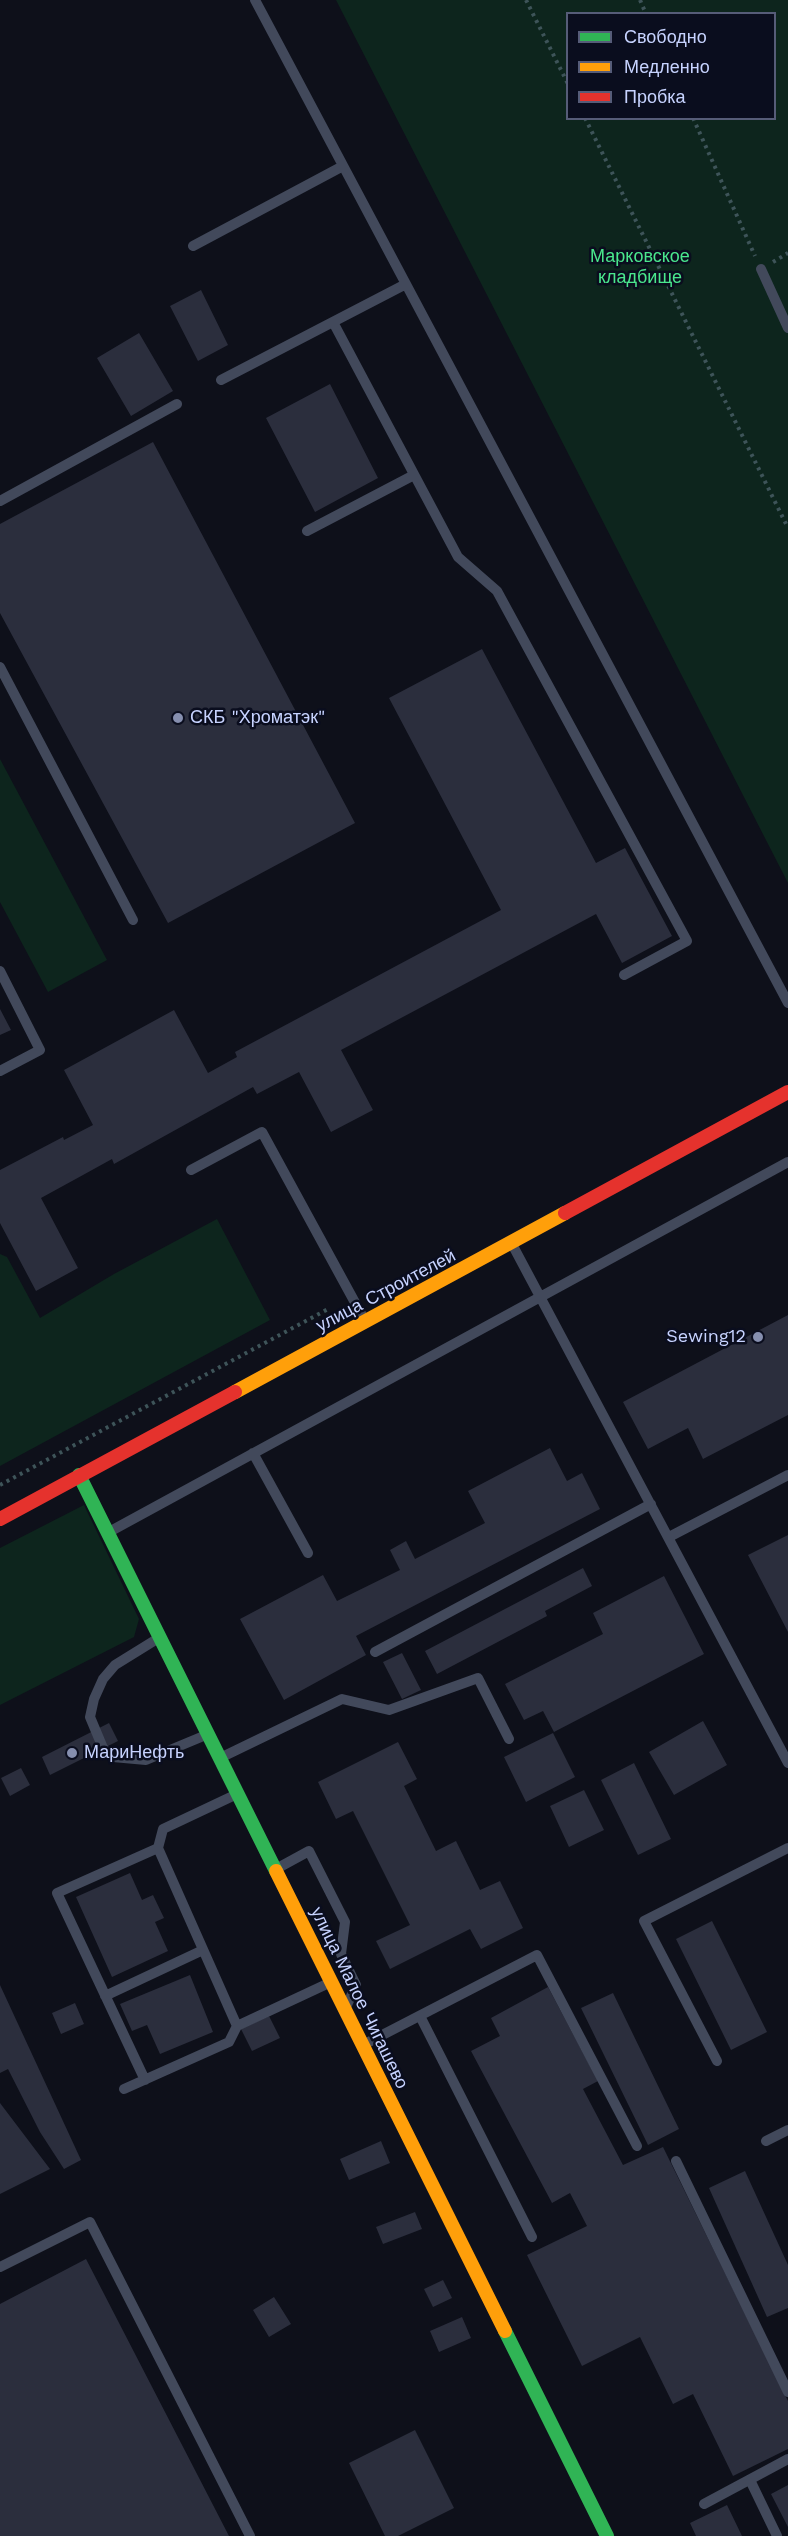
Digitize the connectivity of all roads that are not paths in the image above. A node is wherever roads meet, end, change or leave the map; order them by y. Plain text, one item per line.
1 (255, 0) edge
2 (343, 166) junction
3 (193, 246) dead end
4 (761, 269) road end
5 (406, 284) junction
6 (333, 322) junction
7 (788, 328) edge
8 (221, 380) dead end
9 (177, 404) dead end
10 (414, 475) junction
11 (0, 501) edge
12 (307, 531) dead end
13 (0, 667) edge
14 (133, 920) dead end
15 (0, 971) edge
16 (624, 975) dead end
17 (788, 1003) edge
18 (0, 1071) edge
19 (788, 1092) edge
20 (788, 1162) edge
21 (191, 1170) dead end
22 (512, 1243) junction
23 (541, 1296) junction
24 (366, 1322) junction
25 (253, 1453) junction
26 (79, 1475) junction
27 (788, 1475) edge
28 (651, 1504) junction
29 (0, 1519) edge
30 (108, 1532) junction
31 (669, 1537) junction
32 (308, 1553) dead end
33 (160, 1638) junction
34 (375, 1653) dead end
35 (208, 1734) junction
36 (509, 1739) dead end
37 (220, 1758) junction
38 (788, 1763) edge
39 (238, 1794) junction
40 (158, 1848) junction
41 (788, 1848) edge
42 (276, 1869) junction
43 (203, 1950) junction
44 (332, 1982) junction
45 (105, 1996) junction
46 (345, 2009) junction
47 (420, 2016) junction
48 (237, 2026) junction
49 (363, 2045) junction
50 (717, 2061) dead end
51 (145, 2080) junction
52 (124, 2089) dead end
53 (788, 2130) edge
54 (766, 2141) dead end
55 (637, 2146) dead end
56 (675, 2161) dead end
57 (532, 2237) dead end
58 (0, 2267) edge
59 (788, 2392) edge
60 (788, 2459) edge
61 (750, 2480) junction
62 (704, 2504) dead end
63 (250, 2536) edge
64 (607, 2536) edge
65 (777, 2536) edge

1 - 2 lane
2 - 3 lane
2 - 5 lane
4 - 7 lane
5 - 6 lane
5 - 17 lane
6 - 8 lane
6 - 10 lane
9 - 11 lane
10 - 12 lane
10 - 16 lane
13 - 14 lane
15 - 18 lane
19 - 22 street, улица Строителей
20 - 23 lane
21 - 24 lane
22 - 23 lane
22 - 24 street, улица Строителей
23 - 25 lane
23 - 28 lane
24 - 26 street, улица Строителей
25 - 30 lane
25 - 32 lane
26 - 29 street, улица Строителей
26 - 30 street, улица Малое Чигашево
27 - 31 lane
28 - 31 lane
28 - 34 lane
30 - 33 street, улица Малое Чигашево
31 - 38 lane
33 - 35 street, улица Малое Чигашево
33 - 35 lane
35 - 37 street, улица Малое Чигашево
36 - 37 lane
37 - 39 street, улица Малое Чигашево
39 - 40 lane
39 - 42 street, улица Малое Чигашево
40 - 43 lane
40 - 45 lane
41 - 50 lane
42 - 44 street, улица Малое Чигашево
42 - 46 lane
43 - 45 lane
43 - 48 lane
44 - 46 street, улица Малое Чигашево
44 - 48 lane
45 - 51 lane
46 - 49 street, улица Малое Чигашево
47 - 49 lane
47 - 55 lane
47 - 57 lane
48 - 51 lane
49 - 64 street, улица Малое Чигашево
51 - 52 lane
53 - 54 lane
56 - 59 lane
58 - 63 lane
60 - 61 lane
61 - 62 lane
61 - 65 lane

